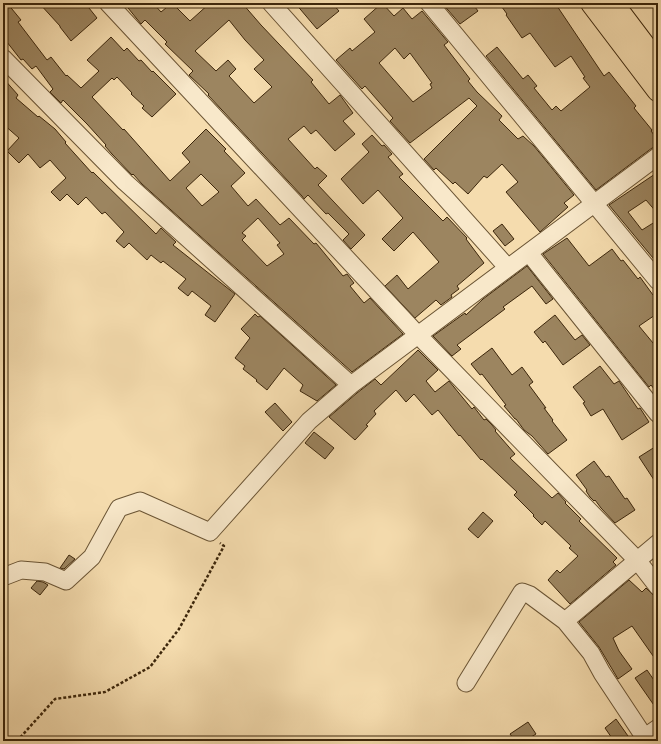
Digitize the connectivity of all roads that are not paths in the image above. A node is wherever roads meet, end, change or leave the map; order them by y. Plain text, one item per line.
1 (108, 3) edge
2 (272, 3) edge
3 (429, 3) edge
4 (592, 3) edge
5 (612, 3) edge
6 (3, 58) edge
7 (658, 64) edge
8 (658, 90) edge
9 (658, 156) edge
10 (594, 204) junction
11 (529, 253) junction
12 (508, 268) junction
13 (658, 281) edge
14 (418, 336) junction
15 (351, 385) junction
16 (658, 414) edge
17 (658, 543) edge
18 (637, 560) junction
19 (3, 577) edge
20 (658, 587) edge
21 (565, 621) junction
22 (466, 683) dead end
23 (650, 736) edge

1 - 14 street
2 - 12 street
3 - 10 street
4 - 8 main road
5 - 7 main road
6 - 15 street
9 - 10 street
10 - 11 street
10 - 13 street
11 - 12 street
11 - 16 street
12 - 14 street
14 - 15 street
14 - 18 street
15 - 19 street
17 - 18 street
18 - 20 street
18 - 21 street
21 - 22 street
21 - 23 street

